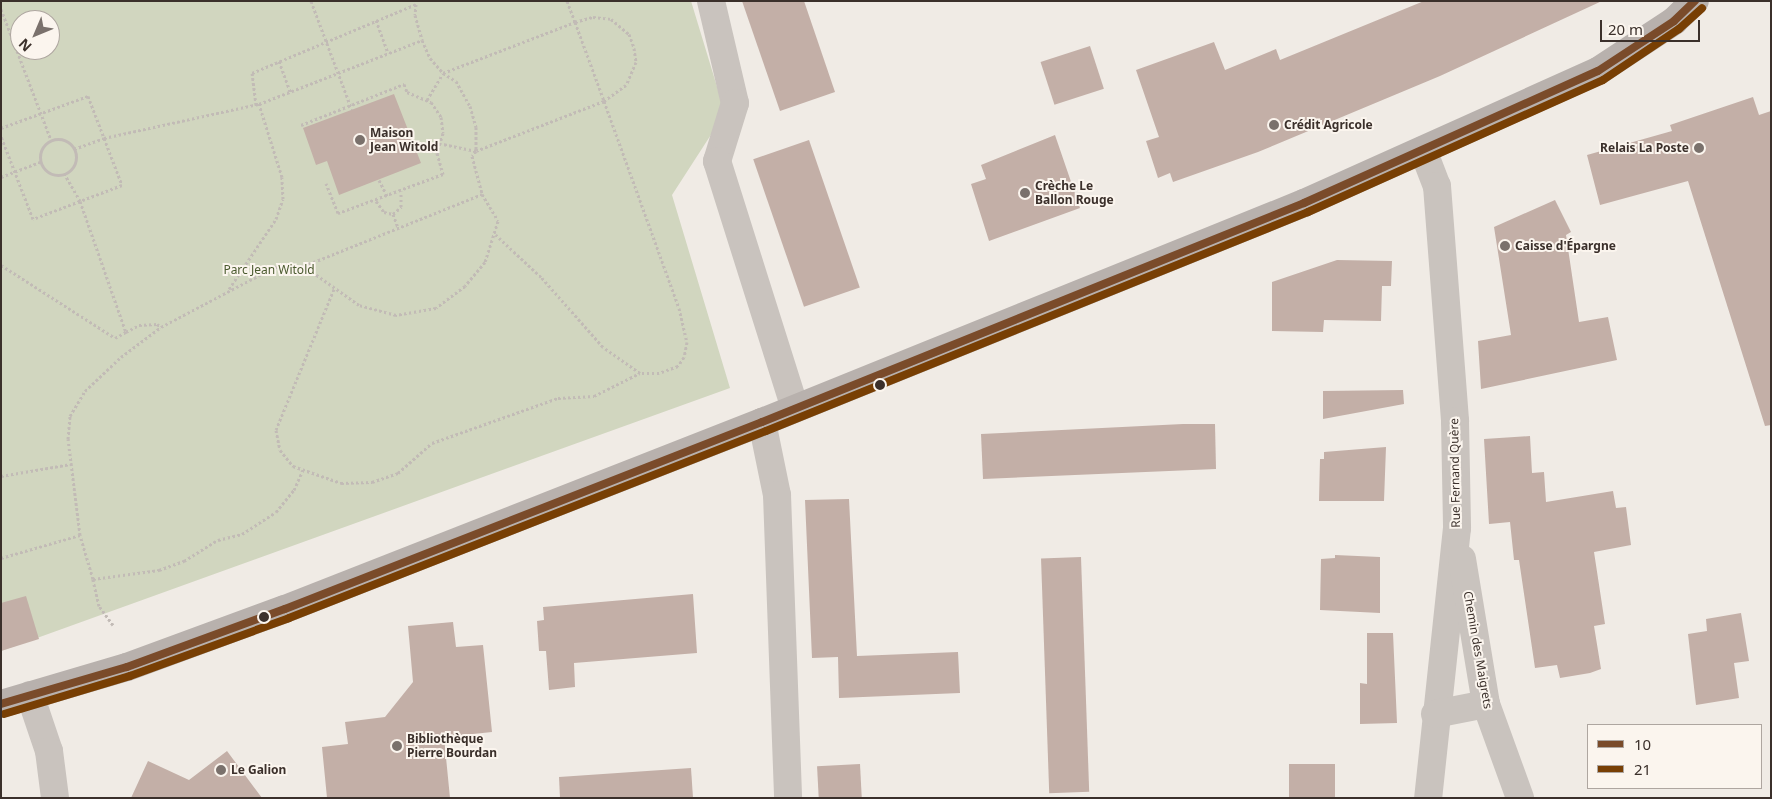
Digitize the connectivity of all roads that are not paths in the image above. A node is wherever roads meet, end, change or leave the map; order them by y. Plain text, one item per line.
1 (711, 1) edge
2 (1695, 1) edge
3 (1423, 150) junction
4 (795, 408) junction
5 (762, 422) junction
6 (1457, 528) junction
7 (30, 695) junction
8 (1, 704) edge
9 (1486, 704) junction
10 (1435, 714) junction
11 (55, 798) edge
12 (788, 798) edge
13 (1428, 798) edge
14 (1520, 798) edge

1 - 4 street
2 - 3 main road
3 - 4 main road
3 - 6 street, Rue Fernand Quère
4 - 5 main road
5 - 7 main road
5 - 12 street
6 - 9 street, Chemin des Maigrets
6 - 10 street, Rue Fernand Quère
7 - 8 main road
7 - 11 street
9 - 10 street
9 - 14 street, Chemin des Maigrets
10 - 13 street, Rue Fernand Quère

